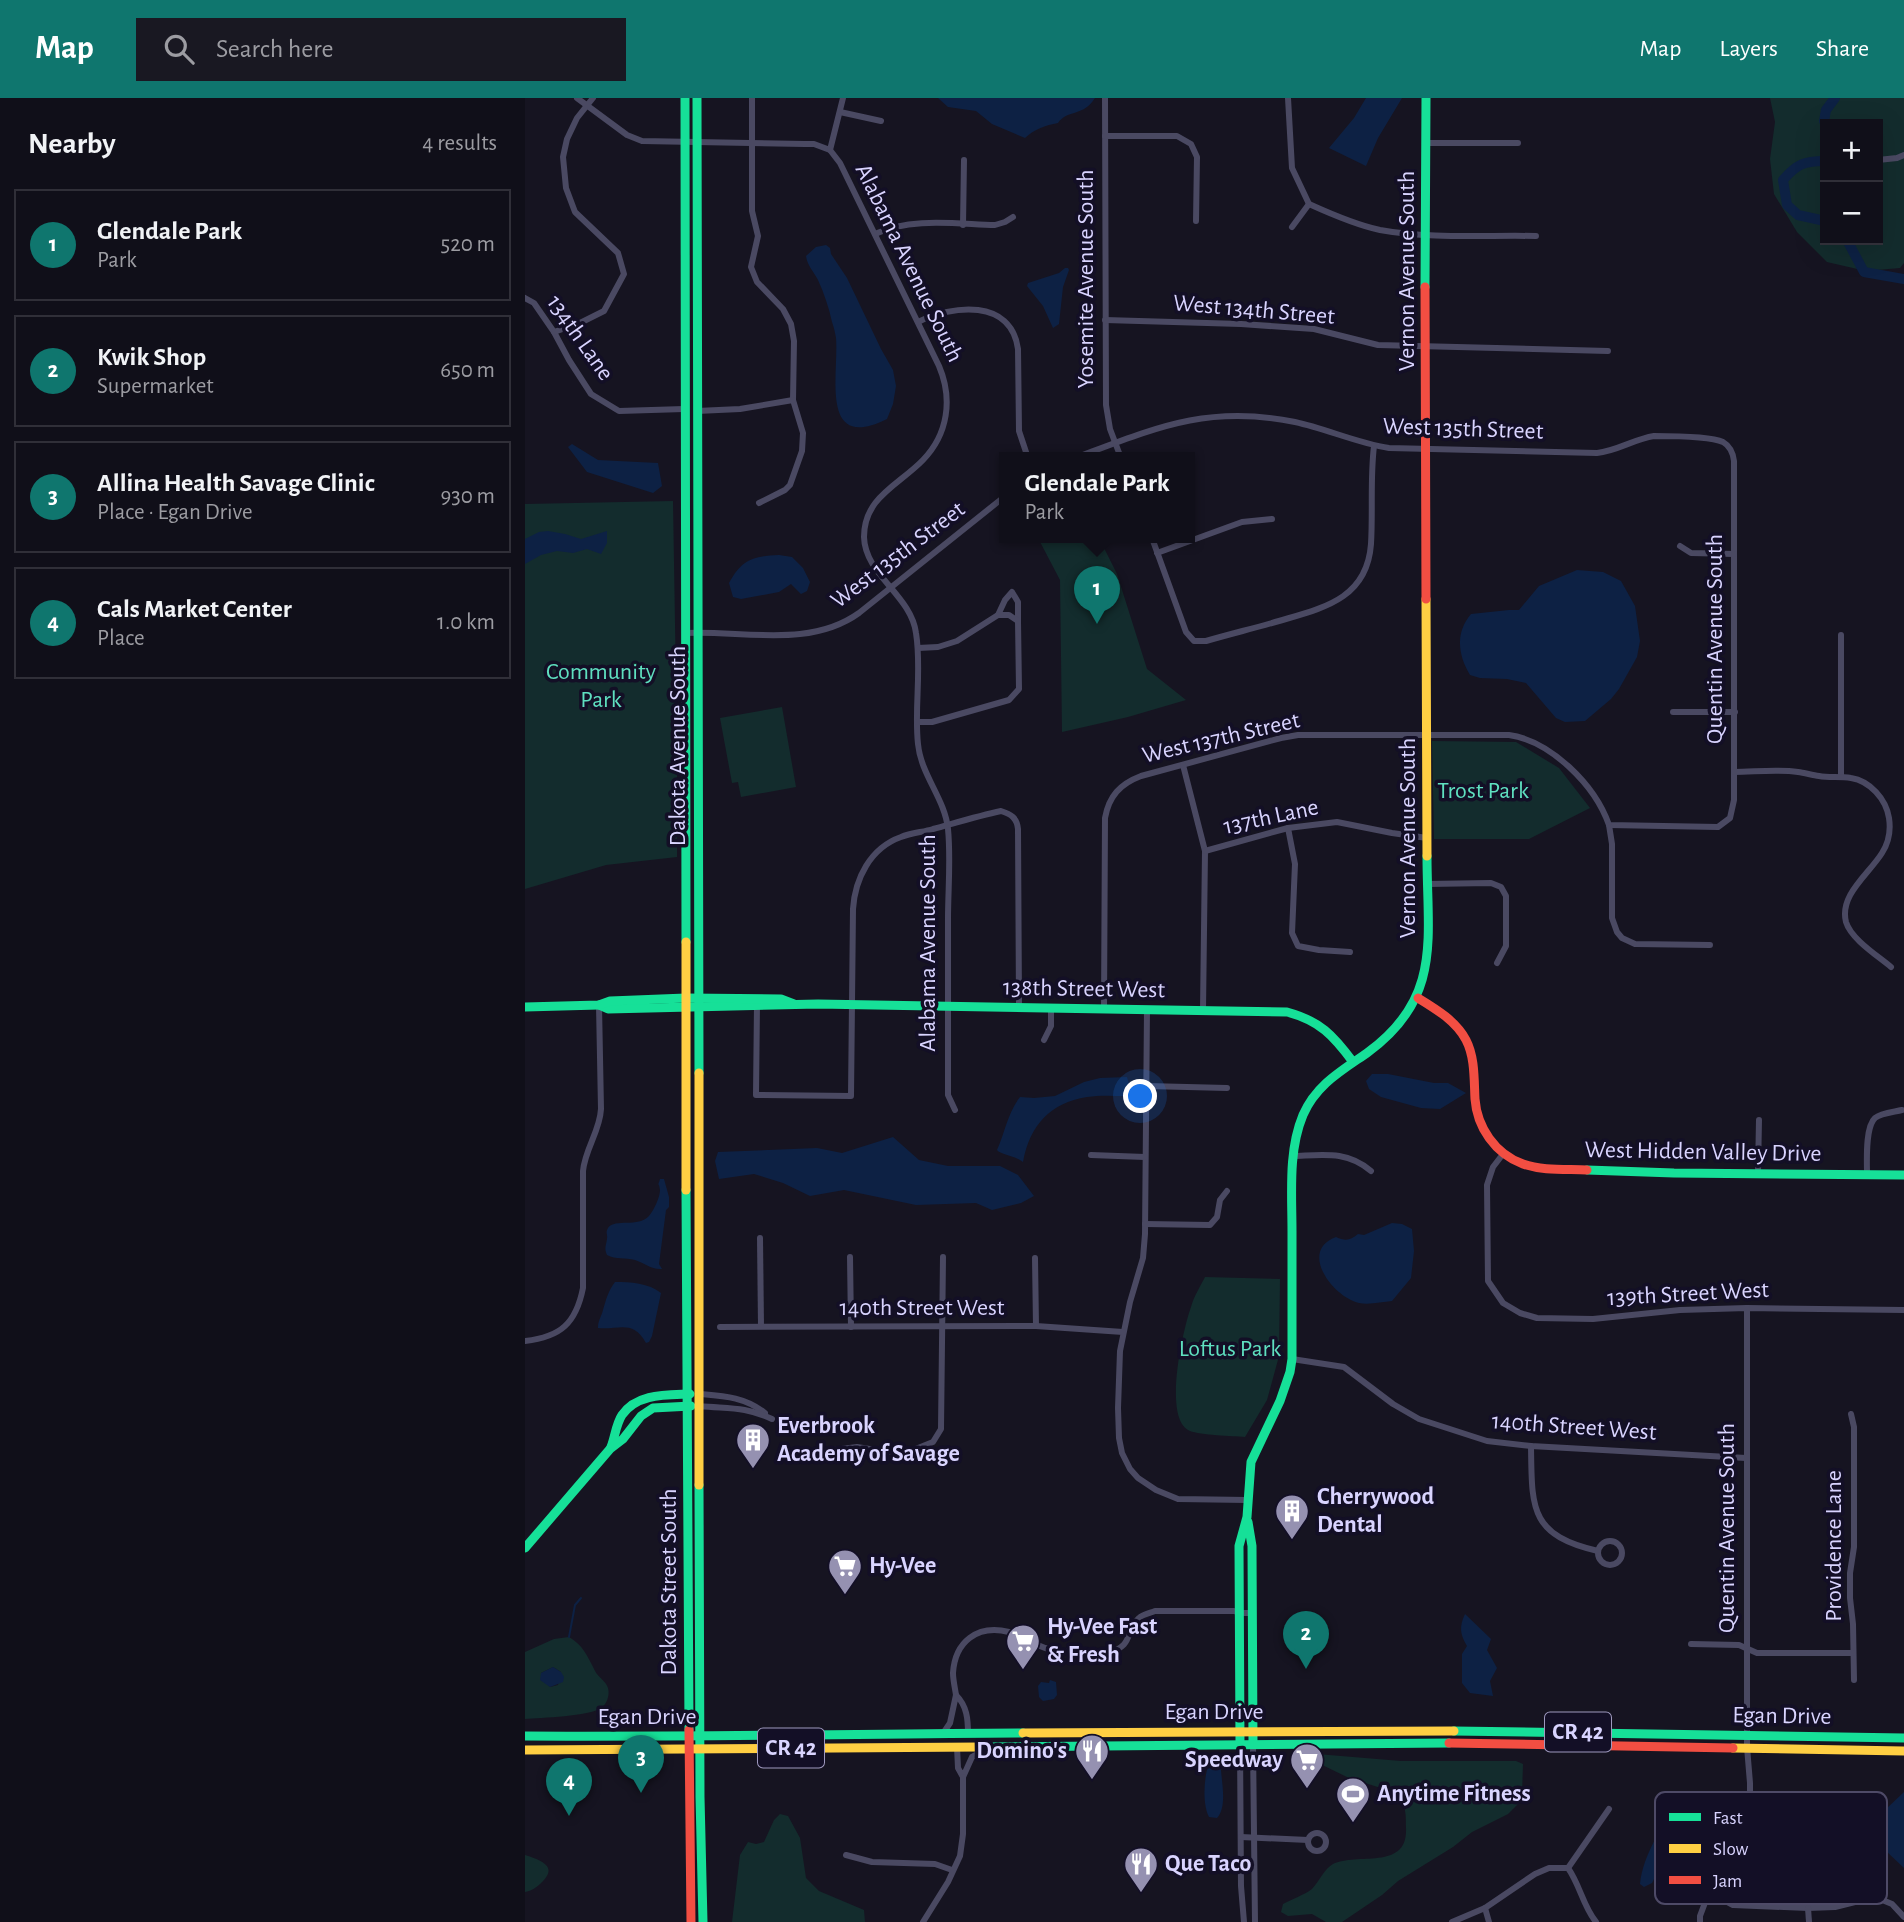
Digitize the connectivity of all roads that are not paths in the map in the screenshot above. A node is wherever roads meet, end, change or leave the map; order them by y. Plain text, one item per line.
1 (577, 98) edge
2 (593, 98) edge
3 (685, 98) edge
4 (697, 98) edge
5 (752, 98) edge
6 (843, 98) edge
7 (1105, 98) edge
8 (1288, 98) edge
9 (1426, 98) edge
10 (587, 105) junction
11 (840, 111) junction
12 (881, 121) dead end
13 (1105, 136) junction
14 (684, 141) junction
15 (696, 141) junction
16 (752, 142) junction
17 (1426, 143) junction
18 (1518, 143) dead end
19 (830, 150) junction
20 (1904, 155) edge
21 (1883, 159) edge
22 (964, 160) dead end
23 (1309, 204) junction
24 (1013, 217) dead end
25 (1196, 221) dead end
26 (963, 225) junction
27 (1292, 227) dead end
28 (875, 234) junction
29 (1426, 234) junction
30 (1535, 236) dead end
31 (525, 298) edge
32 (1105, 320) junction
33 (918, 322) junction
34 (554, 332) junction
35 (1425, 346) junction
36 (1608, 351) dead end
37 (793, 401) junction
38 (684, 409) junction
39 (697, 411) junction
40 (1115, 443) junction
41 (1374, 446) junction
42 (1728, 447) joint
43 (1426, 449) junction
44 (1026, 452) edge
45 (1091, 452) edge
46 (1119, 452) edge
47 (999, 501) edge
48 (759, 503) dead end
49 (1272, 519) dead end
50 (1195, 539) edge
51 (1154, 543) edge
52 (1182, 543) edge
53 (1680, 546) dead end
54 (1157, 552) junction
55 (1734, 554) junction
56 (891, 587) junction
57 (998, 615) junction
58 (1018, 621) junction
59 (697, 632) junction
60 (685, 633) junction
61 (1840, 635) dead end
62 (918, 648) junction
63 (1673, 712) dead end
64 (1735, 712) junction
65 (917, 722) junction
66 (1427, 734) junction
67 (1183, 765) junction
68 (1734, 772) junction
69 (1842, 777) junction
70 (947, 825) junction
71 (1609, 825) junction
72 (1288, 828) junction
73 (1427, 838) junction
74 (1205, 851) junction
75 (1427, 884) junction
76 (1710, 944) dead end
77 (1350, 952) dead end
78 (1497, 964) dead end
79 (1891, 967) dead end
80 (686, 998) junction
81 (1417, 998) junction
82 (698, 1003) junction
83 (757, 1003) junction
84 (852, 1004) junction
85 (599, 1005) junction
86 (948, 1006) junction
87 (525, 1007) edge
88 (1019, 1007) junction
89 (686, 1008) junction
90 (1052, 1008) junction
91 (1104, 1008) junction
92 (1147, 1009) junction
93 (1203, 1010) junction
94 (1044, 1040) dead end
95 (1353, 1062) junction
96 (1147, 1087) junction
97 (1227, 1088) dead end
98 (955, 1110) dead end
99 (1902, 1110) dead end
100 (1759, 1120) dead end
101 (1503, 1154) junction
102 (1091, 1155) dead end
103 (1293, 1156) junction
104 (1145, 1157) junction
105 (1371, 1171) dead end
106 (1758, 1172) junction
107 (1867, 1174) junction
108 (1904, 1175) edge
109 (1227, 1191) dead end
110 (1145, 1224) junction
111 (760, 1237) dead end
112 (850, 1257) dead end
113 (943, 1257) dead end
114 (1035, 1258) dead end
115 (1747, 1308) junction
116 (1904, 1310) edge
117 (686, 1326) joint
118 (761, 1326) junction
119 (1036, 1326) junction
120 (720, 1327) dead end
121 (851, 1327) junction
122 (941, 1327) junction
123 (1123, 1332) junction
124 (525, 1341) edge
125 (1292, 1359) junction
126 (687, 1394) junction
127 (700, 1394) junction
128 (687, 1406) junction
129 (700, 1406) junction
130 (1851, 1414) dead end
131 (1531, 1446) junction
132 (610, 1449) junction
133 (1746, 1458) junction
134 (802, 1459) dead end
135 (1247, 1500) junction
136 (1247, 1517) junction
137 (525, 1548) edge
138 (1598, 1551) junction
139 (1240, 1613) junction
140 (1253, 1613) junction
141 (1691, 1644) dead end
142 (1746, 1648) junction
143 (1853, 1653) junction
144 (1854, 1679) dead end
145 (956, 1695) junction
146 (1240, 1731) junction
147 (1252, 1731) junction
148 (940, 1734) junction
149 (957, 1734) junction
150 (968, 1734) junction
151 (1747, 1735) junction
152 (525, 1736) edge
153 (701, 1736) junction
154 (689, 1737) junction
155 (1904, 1738) edge
156 (1240, 1744) junction
157 (1253, 1744) junction
158 (968, 1746) junction
159 (995, 1746) junction
160 (957, 1747) junction
161 (1747, 1747) junction
162 (701, 1749) junction
163 (525, 1750) edge
164 (689, 1750) junction
165 (1904, 1751) edge
166 (963, 1777) junction
167 (1750, 1792) edge
168 (1609, 1809) dead end
169 (1241, 1837) junction
170 (1253, 1837) junction
171 (1308, 1840) dead end
172 (846, 1855) dead end
173 (1568, 1868) junction
174 (952, 1870) junction
175 (1887, 1903) edge
176 (1704, 1904) edge
177 (1731, 1904) edge
178 (1847, 1904) edge
179 (1485, 1908) junction
180 (1808, 1908) junction
181 (1904, 1917) edge
182 (691, 1922) edge
183 (703, 1922) edge
184 (923, 1922) edge
185 (1244, 1922) edge
186 (1255, 1922) edge
187 (1452, 1922) edge
188 (1489, 1922) edge
189 (1596, 1922) edge
190 (1700, 1922) edge
191 (1808, 1922) edge

1 - 10 street
2 - 10 street
3 - 14 main road, Dakota Avenue South
4 - 15 main road, Dakota Avenue South
5 - 16 street
6 - 11 street, Alabama Avenue South
7 - 13 street, Yosemite Avenue South
8 - 23 street
9 - 17 main road, Vernon Avenue South
10 - 14 street
10 - 34 street
11 - 12 street
11 - 19 street, Alabama Avenue South
13 - 25 street
13 - 32 street, Yosemite Avenue South
14 - 15 street
14 - 38 main road, Dakota Avenue South
15 - 16 street
15 - 39 main road, Dakota Avenue South
16 - 19 street
16 - 37 street
17 - 18 street
17 - 29 main road, Vernon Avenue South
19 - 28 street, Alabama Avenue South
20 - 21 street
22 - 26 street
23 - 27 street
23 - 29 street
24 - 26 street
26 - 28 street
28 - 33 street, Alabama Avenue South
29 - 30 street
29 - 35 main road, Vernon Avenue South
31 - 34 street, 134th Lane
32 - 35 street, West 134th Street
32 - 40 street, Yosemite Avenue South
33 - 44 street
33 - 56 street, Alabama Avenue South
34 - 38 street, 134th Lane
35 - 36 street, West 134th Street
35 - 43 main road, Vernon Avenue South
37 - 39 street
37 - 48 street
38 - 60 main road, Dakota Avenue South
39 - 59 main road, Dakota Avenue South
40 - 41 street, West 135th Street
40 - 45 street, West 135th Street
40 - 46 street, Yosemite Avenue South
41 - 43 street, West 135th Street
41 - 54 street
42 - 43 street, West 135th Street
42 - 55 street, Quentin Avenue South
43 - 66 main road, Vernon Avenue South
47 - 56 street, West 135th Street
49 - 50 street
51 - 54 street
52 - 54 street
53 - 55 street
55 - 64 street, Quentin Avenue South
56 - 59 street, West 135th Street
56 - 62 street, Alabama Avenue South
57 - 58 street
57 - 58 street
57 - 62 street
58 - 65 street
59 - 60 street, West 135th Street
59 - 82 main road, Dakota Avenue South
60 - 80 main road, Dakota Avenue South
61 - 69 street
62 - 65 street, Alabama Avenue South
63 - 64 street
64 - 68 street, Quentin Avenue South
65 - 70 street, Alabama Avenue South
66 - 67 street, West 137th Street
66 - 71 street, West 137th Street
66 - 73 main road, Vernon Avenue South
67 - 74 street
67 - 91 street, West 137th Street
68 - 69 street
68 - 71 street, Quentin Avenue South
69 - 79 street
70 - 84 street
70 - 86 street, Alabama Avenue South
70 - 88 street
71 - 76 street
72 - 73 street, 137th Lane
72 - 74 street, 137th Lane
72 - 77 street
73 - 75 main road, Vernon Avenue South
74 - 93 street
75 - 78 street
75 - 81 main road, Vernon Avenue South
80 - 82 main road
80 - 85 main road
80 - 89 main road, Dakota Avenue South
81 - 95 main road, Vernon Avenue South
81 - 101 main road
82 - 83 main road, 138th Street West
82 - 89 main road
82 - 127 main road, Dakota Avenue South
83 - 84 main road, 138th Street West
83 - 84 street
84 - 86 main road, 138th Street West
85 - 87 main road
85 - 89 main road
85 - 124 street
86 - 88 main road, 138th Street West
86 - 98 street, Alabama Avenue South
88 - 90 main road, 138th Street West
89 - 117 main road, Dakota Avenue South
90 - 91 main road, 138th Street West
90 - 94 street
91 - 92 main road, 138th Street West
92 - 93 main road, 138th Street West
92 - 96 street
93 - 95 main road, 138th Street West
95 - 103 main road, Vernon Avenue South
96 - 97 street
96 - 104 street
99 - 107 street
100 - 106 street
101 - 106 main road, West Hidden Valley Drive
101 - 115 street, 139th Street West
102 - 104 street
103 - 105 street
103 - 125 main road, Vernon Avenue South
104 - 110 street
106 - 107 main road, West Hidden Valley Drive
107 - 108 main road, West Hidden Valley Drive
109 - 110 street
110 - 123 street
111 - 118 street
112 - 121 street
113 - 122 street
114 - 119 street
115 - 116 street, 139th Street West
115 - 133 street, Quentin Avenue South
117 - 126 main road, Dakota Street South
118 - 120 street, 140th Street West
118 - 121 street, 140th Street West
119 - 122 street, 140th Street West
119 - 123 street, 140th Street West
121 - 122 street, 140th Street West
122 - 134 street
123 - 135 street
125 - 131 street, 140th Street West
125 - 135 main road, Vernon Avenue South
126 - 127 main road
126 - 128 main road, Dakota Street South
126 - 132 main road
127 - 129 main road, Dakota Street South
127 - 129 street
128 - 129 main road
128 - 132 main road
128 - 154 main road, Dakota Street South
129 - 153 main road, Dakota Street South
130 - 143 street, Providence Lane
131 - 133 street, 140th Street West
131 - 138 street
132 - 137 main road
133 - 142 street, Quentin Avenue South
135 - 136 main road, Vernon Avenue South
136 - 139 main road, Vernon Avenue South
136 - 140 main road, Vernon Avenue South
138 - 138 street
139 - 140 street
139 - 145 street
139 - 146 main road, Vernon Avenue South
140 - 147 main road, Vernon Avenue South
141 - 142 street
142 - 143 street
142 - 151 street, Quentin Avenue South
143 - 144 street, Providence Lane
145 - 148 street
145 - 150 street
146 - 147 main road, Egan Drive / CR 42
146 - 150 main road, Egan Drive / CR 42
146 - 156 main road, Vernon Avenue South
147 - 151 main road, Egan Drive / CR 42
147 - 157 main road, Vernon Avenue South
148 - 149 main road, Egan Drive / CR 42
148 - 153 main road, Egan Drive / CR 42
149 - 150 main road, Egan Drive / CR 42
149 - 160 main road
150 - 158 main road
151 - 155 main road, Egan Drive / CR 42
151 - 161 street, Quentin Avenue South
152 - 154 main road, Egan Drive / CR 42
153 - 154 main road, Egan Drive / CR 42
153 - 162 main road, Dakota Street South
154 - 164 main road, Dakota Street South
156 - 157 main road, Egan Drive / CR 42
156 - 159 main road, Egan Drive / CR 42
156 - 169 street
157 - 161 main road, Egan Drive / CR 42
157 - 170 street
158 - 159 main road, Egan Drive / CR 42
158 - 160 main road, Egan Drive / CR 42
159 - 166 street
160 - 162 main road, Egan Drive / CR 42
160 - 166 street
161 - 165 main road, Egan Drive / CR 42
161 - 167 street, Quentin Avenue South
162 - 164 main road, Egan Drive / CR 42
162 - 183 main road, Dakota Street South
163 - 164 main road, Egan Drive / CR 42
164 - 182 main road, Dakota Street South
166 - 174 street
168 - 173 street
169 - 170 street
169 - 185 street
170 - 171 street
170 - 186 street
172 - 174 street
173 - 179 street
173 - 189 street
174 - 184 street
175 - 181 street
176 - 190 street, Quentin Avenue South
177 - 180 street
178 - 180 street
179 - 187 street
179 - 188 street
180 - 191 street

